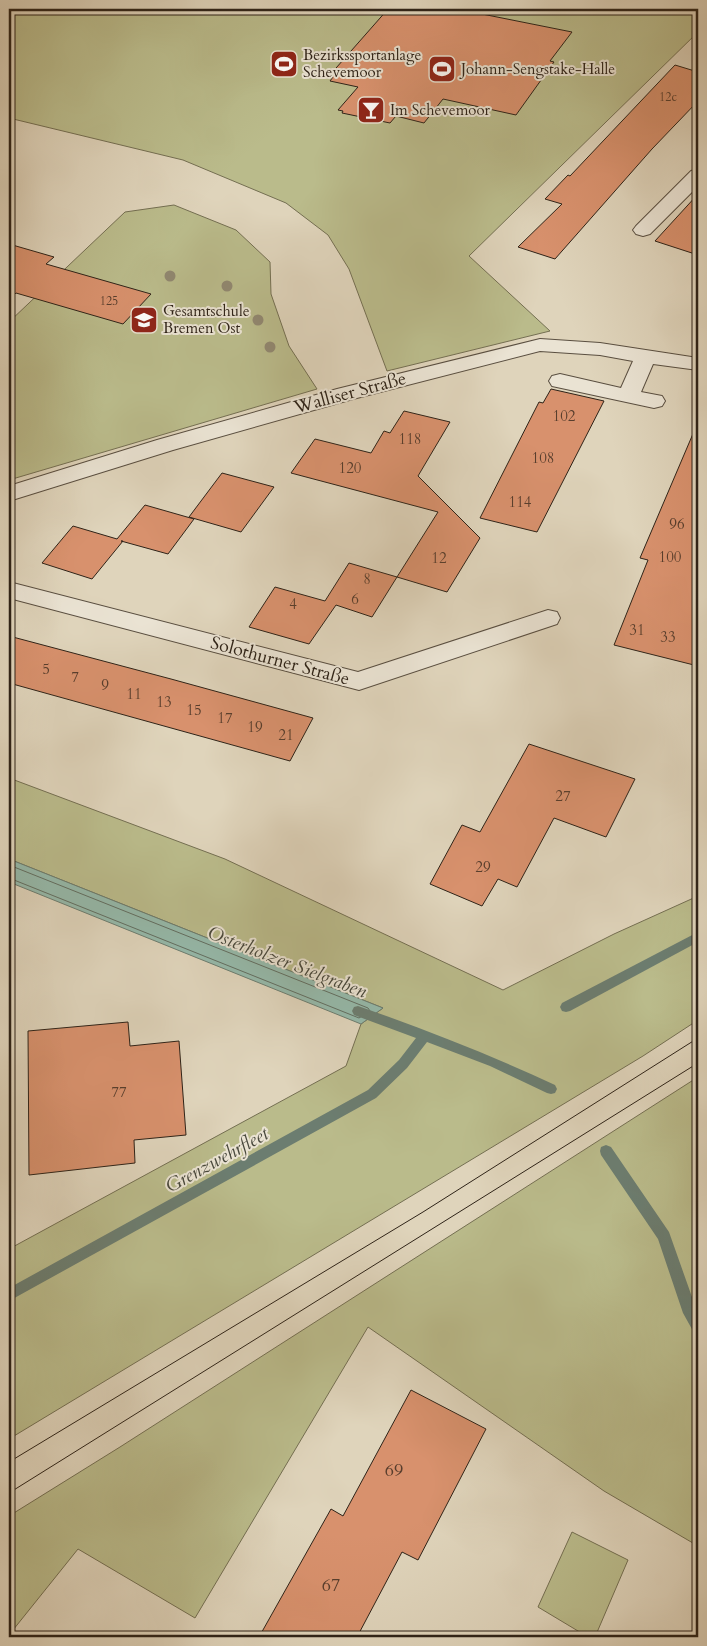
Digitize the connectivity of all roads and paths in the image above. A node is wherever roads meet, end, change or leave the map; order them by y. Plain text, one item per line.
1 (698, 175) edge
2 (679, 195) junction
3 (698, 201) edge
4 (643, 230) dead end
5 (646, 356) junction
6 (698, 364) edge
7 (560, 381) dead end
8 (628, 396) junction
9 (654, 401) dead end
10 (9, 494) edge
11 (9, 590) edge
12 (548, 618) dead end

1 - 2 street
2 - 3 street
2 - 4 street
5 - 6 street, Walliser Straße
5 - 8 street
5 - 10 street, Walliser Straße
7 - 8 street
8 - 9 street
11 - 12 street, Solothurner Straße

